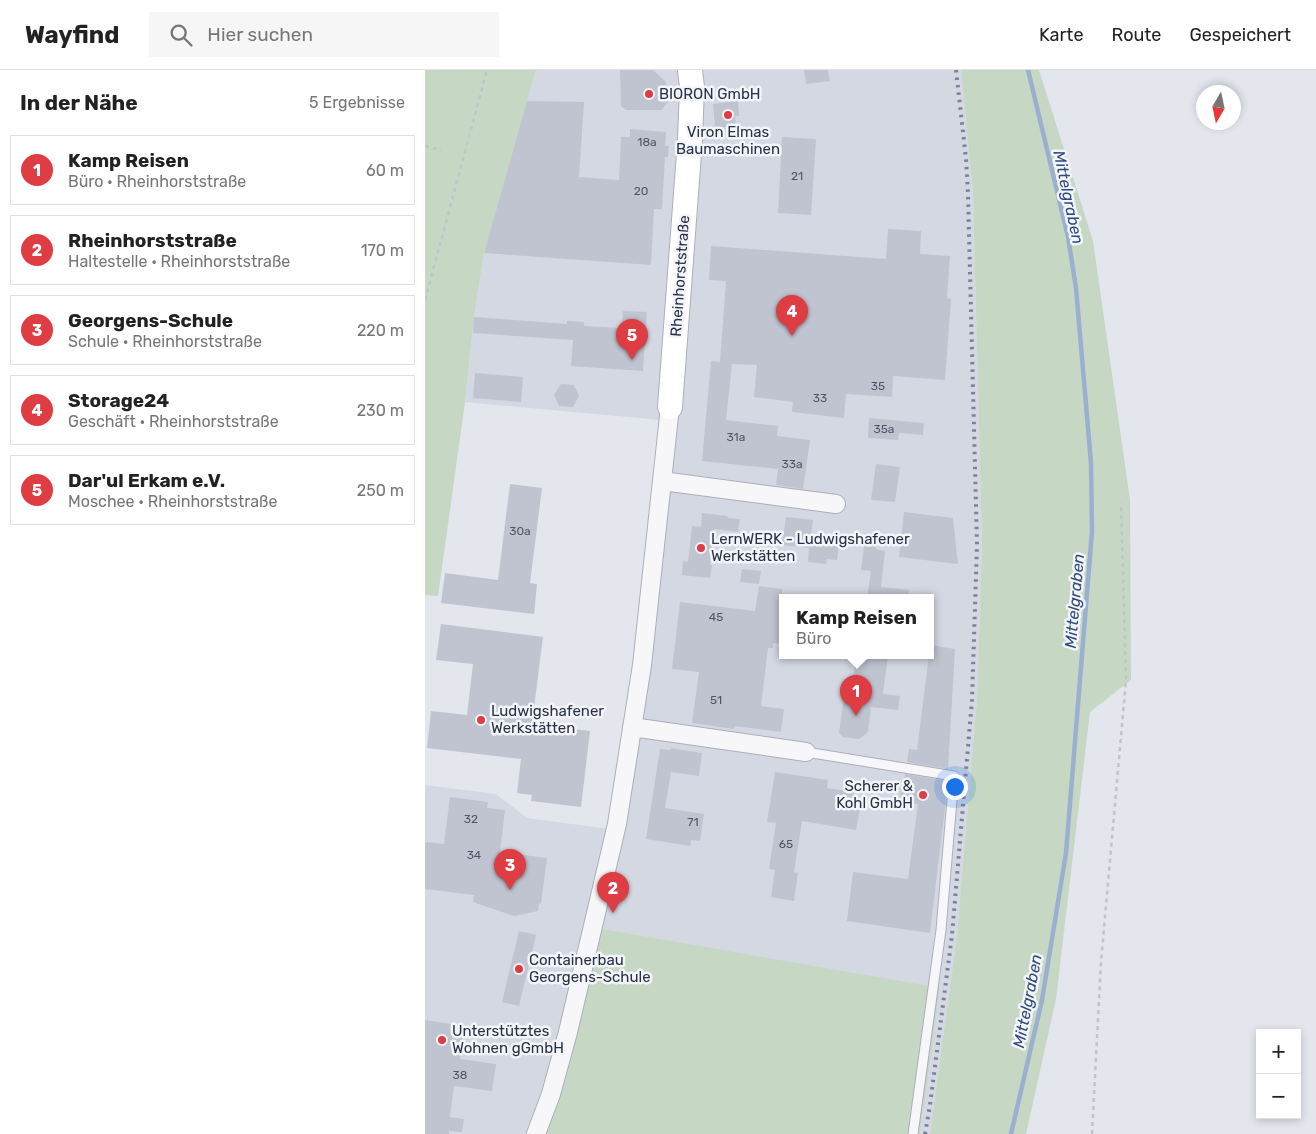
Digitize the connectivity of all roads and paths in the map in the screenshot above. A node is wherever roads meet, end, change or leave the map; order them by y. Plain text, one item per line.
1 (487, 70) edge
2 (690, 70) edge
3 (425, 146) edge
4 (441, 150) dead end
5 (425, 300) edge
6 (670, 407) joint
7 (662, 481) junction
8 (1121, 503) dead end
9 (836, 504) dead end
10 (632, 727) junction
11 (806, 752) joint
12 (536, 1134) edge
13 (913, 1134) edge
14 (1092, 1134) edge

1 - 5 path
2 - 6 street, Rheinhorststraße
3 - 4 path
6 - 7 street, Rheinhorststraße
7 - 9 street
7 - 10 street, Rheinhorststraße
8 - 14 path
10 - 11 street
10 - 12 street, Rheinhorststraße
11 - 13 lane

